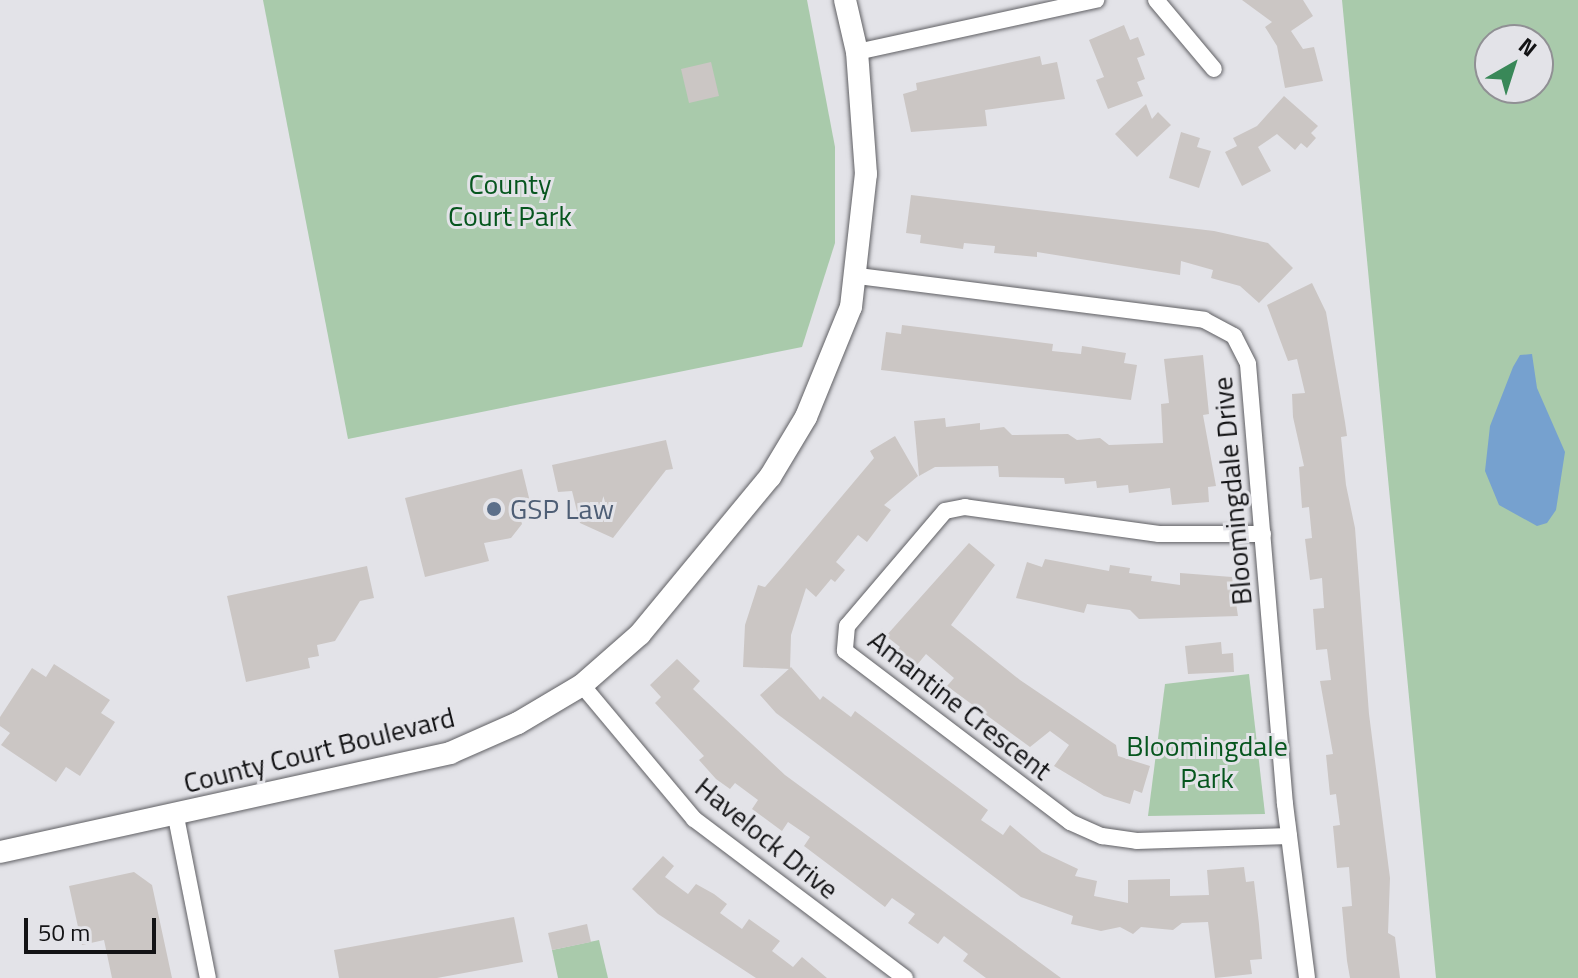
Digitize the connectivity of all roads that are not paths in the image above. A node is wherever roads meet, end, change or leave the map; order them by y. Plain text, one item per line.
1 (845, 0) edge
2 (1096, 0) edge
3 (1156, 0) edge
4 (857, 52) junction
5 (1214, 69) dead end
6 (858, 276) junction
7 (1263, 534) junction
8 (582, 685) junction
9 (176, 817) junction
10 (1289, 836) junction
11 (0, 852) edge
12 (893, 975) edge
13 (208, 978) edge
14 (1307, 978) edge

1 - 4 street, County Court Boulevard
2 - 4 street
3 - 5 street
4 - 6 street, County Court Boulevard
6 - 7 street, Bloomingdale Drive
6 - 8 street, County Court Boulevard
7 - 10 street, Bloomingdale Drive
7 - 10 street, Amantine Crescent
8 - 9 street, County Court Boulevard
8 - 12 street, Havelock Drive
9 - 11 street, County Court Boulevard
9 - 13 street
10 - 14 street, Bloomingdale Drive

